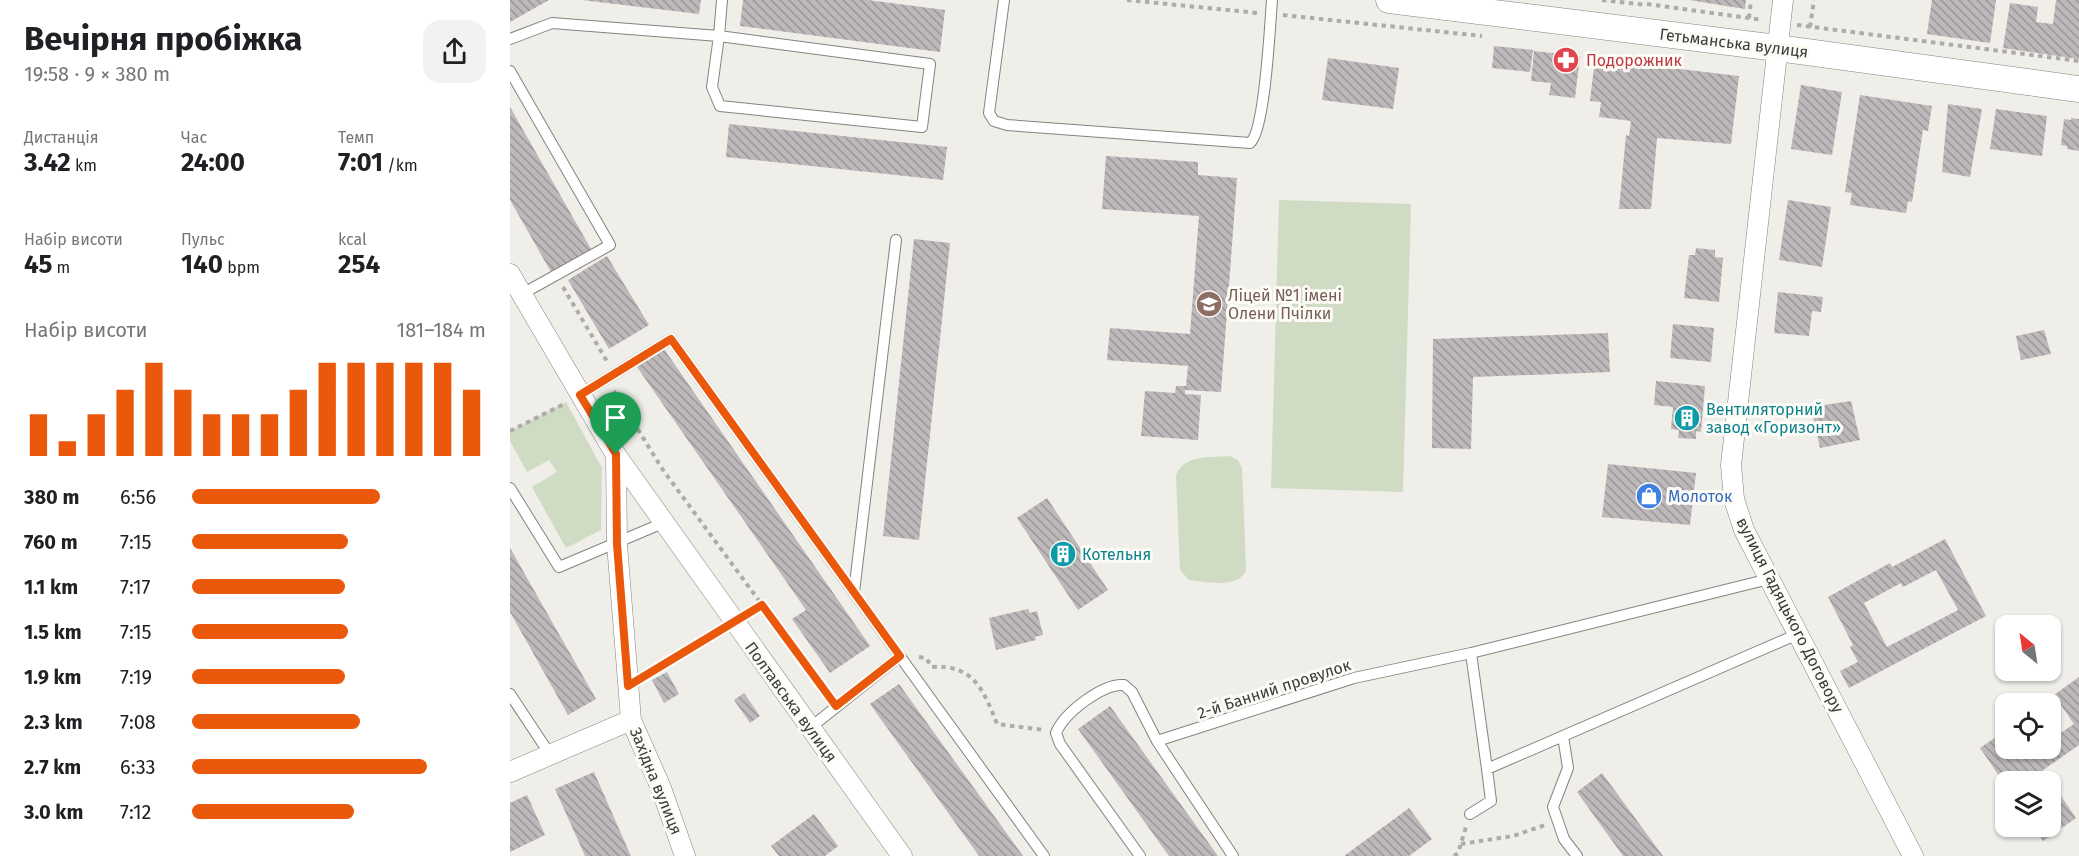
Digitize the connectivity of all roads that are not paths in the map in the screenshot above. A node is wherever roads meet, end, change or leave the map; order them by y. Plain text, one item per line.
1 (722, 0) edge
2 (1004, 0) edge
3 (1272, 0) edge
4 (1389, 0) edge
5 (1783, 0) edge
6 (1779, 35) junction
7 (719, 36) junction
8 (510, 39) edge
9 (510, 71) edge
10 (2079, 89) edge
11 (896, 240) dead end
12 (510, 274) edge
13 (522, 294) junction
14 (580, 395) junction
15 (616, 454) junction
16 (510, 488) edge
17 (663, 523) junction
18 (617, 544) junction
19 (1769, 579) junction
20 (854, 592) junction
21 (1798, 634) junction
22 (1471, 654) junction
23 (900, 656) junction
24 (510, 694) edge
25 (631, 720) junction
26 (810, 728) junction
27 (1563, 736) junction
28 (1158, 741) junction
29 (551, 756) junction
30 (1487, 769) junction
31 (510, 772) edge
32 (1470, 814) road end
33 (686, 856) edge
34 (902, 856) edge
35 (1044, 856) edge
36 (1140, 856) edge
37 (1233, 856) edge
38 (1577, 856) edge
39 (1913, 856) edge

1 - 7 lane
2 - 3 lane
4 - 6 street, Гетьманська вулиця
5 - 6 street, вулиця Гадяцького Договору
6 - 10 street, Гетьманська вулиця
6 - 19 street, вулиця Гадяцького Договору
7 - 7 lane
7 - 8 lane
9 - 13 lane
11 - 20 lane
12 - 13 street, Полтавська вулиця
13 - 14 street, Полтавська вулиця
14 - 15 street, Полтавська вулиця
14 - 20 lane
15 - 17 street, Полтавська вулиця
15 - 18 street, Західна вулиця
16 - 18 lane
17 - 18 lane
17 - 26 street, Полтавська вулиця
18 - 25 street, Західна вулиця
19 - 21 street, вулиця Гадяцького Договору
19 - 22 lane, 2-й Банний провулок
20 - 23 lane
21 - 27 lane
21 - 39 street, вулиця Гадяцького Договору
22 - 28 lane, 2-й Банний провулок
22 - 30 lane
23 - 26 lane
23 - 35 lane
24 - 29 lane
25 - 29 street
25 - 33 street, Західна вулиця
26 - 34 street, Полтавська вулиця
27 - 30 lane
27 - 38 lane
28 - 36 lane
28 - 37 lane
29 - 31 street
30 - 32 lane

